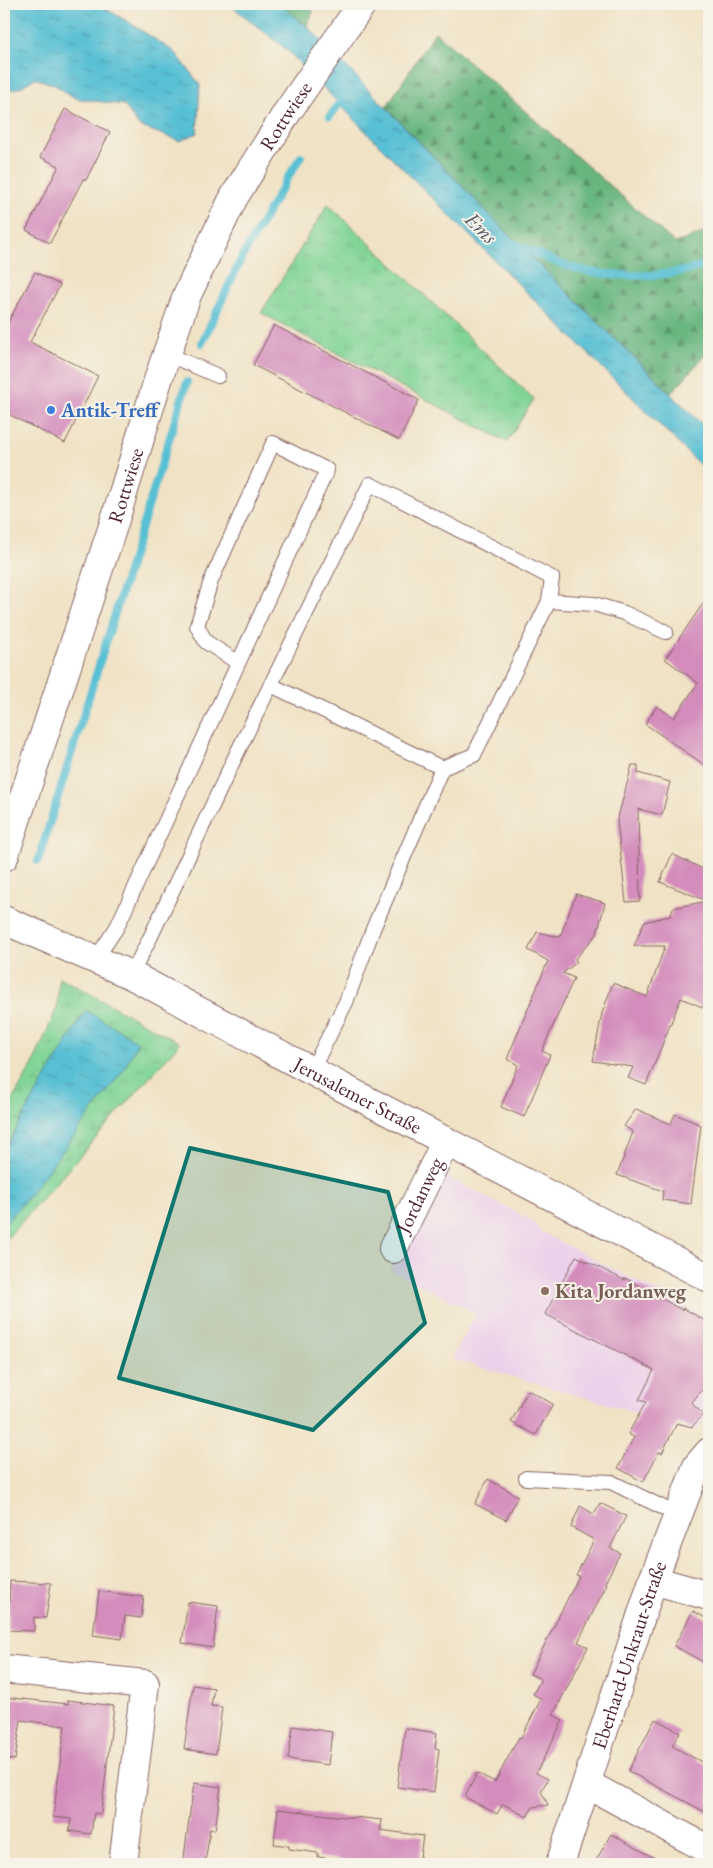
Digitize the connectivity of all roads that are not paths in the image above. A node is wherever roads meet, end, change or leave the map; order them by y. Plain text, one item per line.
1 (355, 11) edge
2 (167, 354) junction
3 (218, 376) dead end
4 (549, 601) junction
5 (666, 632) dead end
6 (237, 662) junction
7 (271, 685) junction
8 (442, 768) junction
9 (4, 857) edge
10 (4, 920) edge
11 (95, 960) junction
12 (131, 976) junction
13 (312, 1070) junction
14 (446, 1141) junction
15 (393, 1249) dead end
16 (709, 1278) edge
17 (709, 1452) edge
18 (526, 1478) dead end
19 (678, 1516) junction
20 (653, 1580) junction
21 (709, 1596) edge
22 (4, 1669) edge
23 (587, 1784) junction
24 (709, 1850) edge
25 (123, 1864) edge
26 (560, 1864) edge

1 - 2 street, Rottwiese
2 - 3 lane
2 - 9 street, Rottwiese
4 - 5 lane
4 - 7 lane
4 - 8 lane
6 - 6 lane
6 - 11 lane
7 - 8 lane
7 - 12 lane
8 - 13 lane
10 - 11 street, Jerusalemer Straße
11 - 12 street, Jerusalemer Straße
12 - 13 street, Jerusalemer Straße
13 - 14 street, Jerusalemer Straße
14 - 15 street, Jordanweg
14 - 16 street, Jerusalemer Straße
17 - 19 street, Eberhard-Unkraut-Straße
18 - 19 lane
19 - 20 street, Eberhard-Unkraut-Straße
20 - 21 street
20 - 23 street, Eberhard-Unkraut-Straße
22 - 25 street
23 - 24 street
23 - 26 street, Eberhard-Unkraut-Straße

